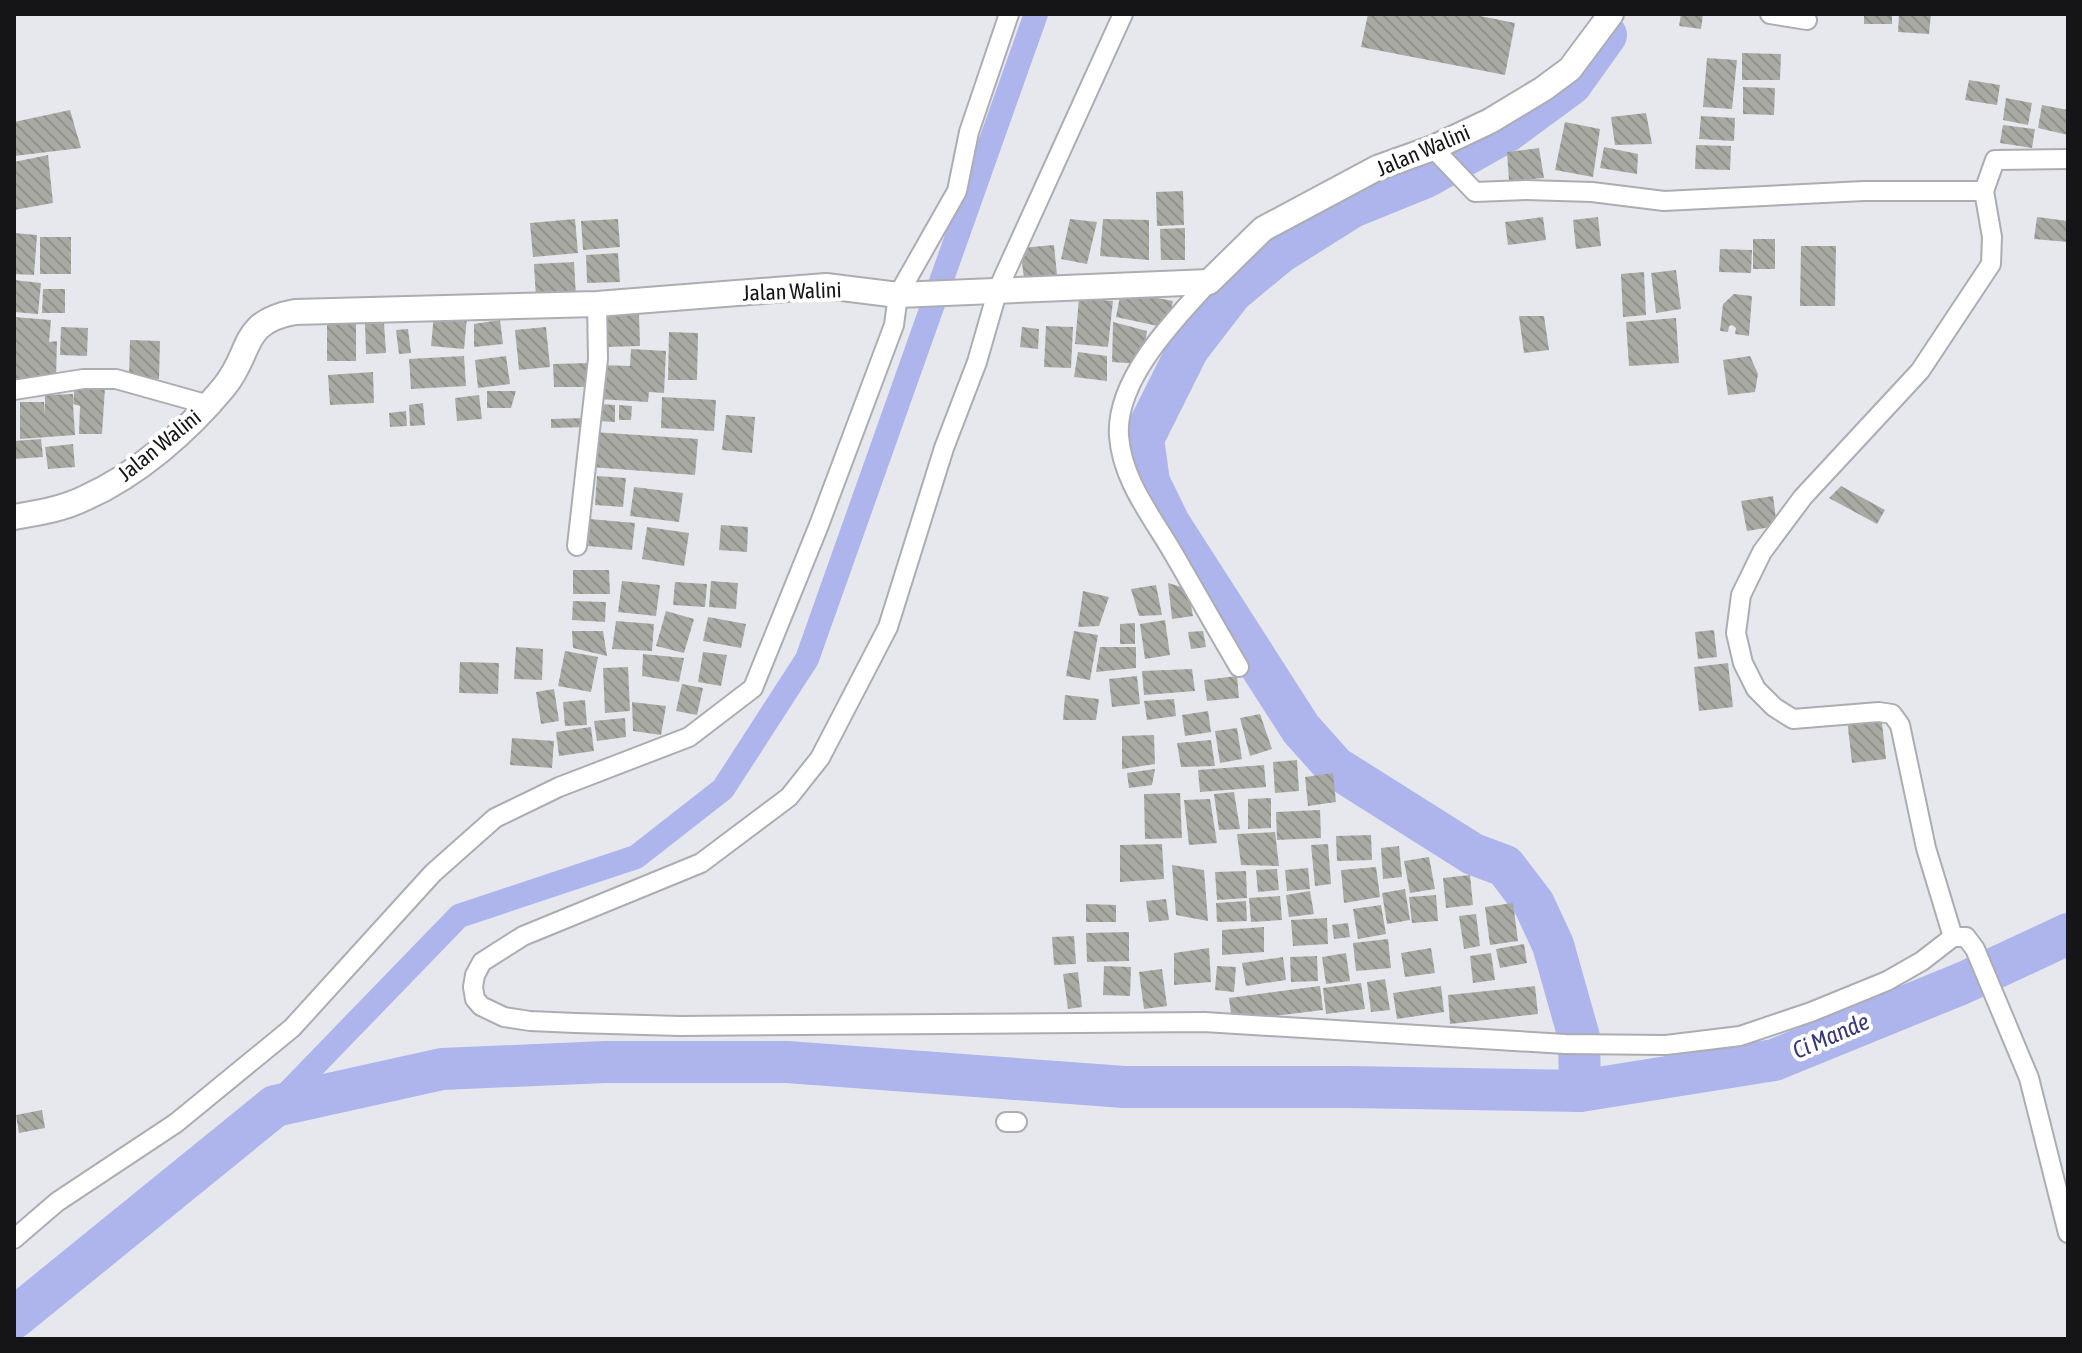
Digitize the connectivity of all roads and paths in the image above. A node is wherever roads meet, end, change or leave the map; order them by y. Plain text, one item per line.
1 (1009, 14) edge
2 (1123, 14) edge
3 (1611, 14) edge
4 (1770, 14) edge
5 (1807, 20) dead end
6 (1436, 152) junction
7 (2068, 159) edge
8 (1984, 191) junction
9 (1209, 282) junction
10 (992, 289) junction
11 (902, 294) junction
12 (597, 304) junction
13 (14, 390) edge
14 (209, 405) junction
15 (14, 517) edge
16 (577, 546) dead end
17 (1239, 667) dead end
18 (1953, 937) junction
19 (2068, 1233) edge
20 (14, 1239) edge

1 - 11 street
2 - 10 street
3 - 6 street, Jalan Walini
4 - 5 street
6 - 8 street
6 - 9 street, Jalan Walini
7 - 8 street
8 - 18 street
9 - 10 street, Jalan Walini
9 - 17 street
10 - 11 street, Jalan Walini
10 - 18 street
11 - 12 street, Jalan Walini
11 - 20 street
12 - 14 street, Jalan Walini
12 - 16 street
13 - 14 street
14 - 15 street, Jalan Walini
18 - 19 street

